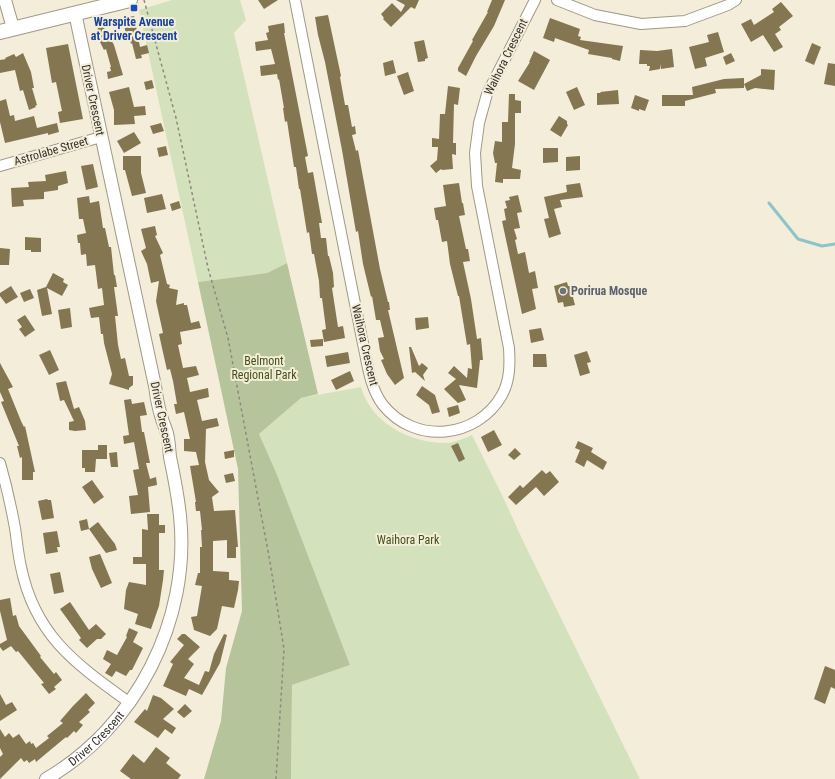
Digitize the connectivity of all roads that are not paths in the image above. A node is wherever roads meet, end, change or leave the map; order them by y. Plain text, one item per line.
1 (5, 0) edge
2 (130, 0) edge
3 (294, 0) edge
4 (535, 0) edge
5 (557, 0) edge
6 (736, 0) edge
7 (75, 13) junction
8 (6, 30) edge
9 (101, 137) junction
10 (0, 166) edge
11 (0, 463) edge
12 (130, 703) junction
13 (46, 779) edge

1 - 8 street
2 - 7 main road
3 - 4 street, Waihora Crescent
5 - 6 street
7 - 8 main road
7 - 9 street, Driver Crescent
9 - 10 street, Astrolabe Street
9 - 12 street, Driver Crescent
11 - 12 street
12 - 13 street, Driver Crescent

